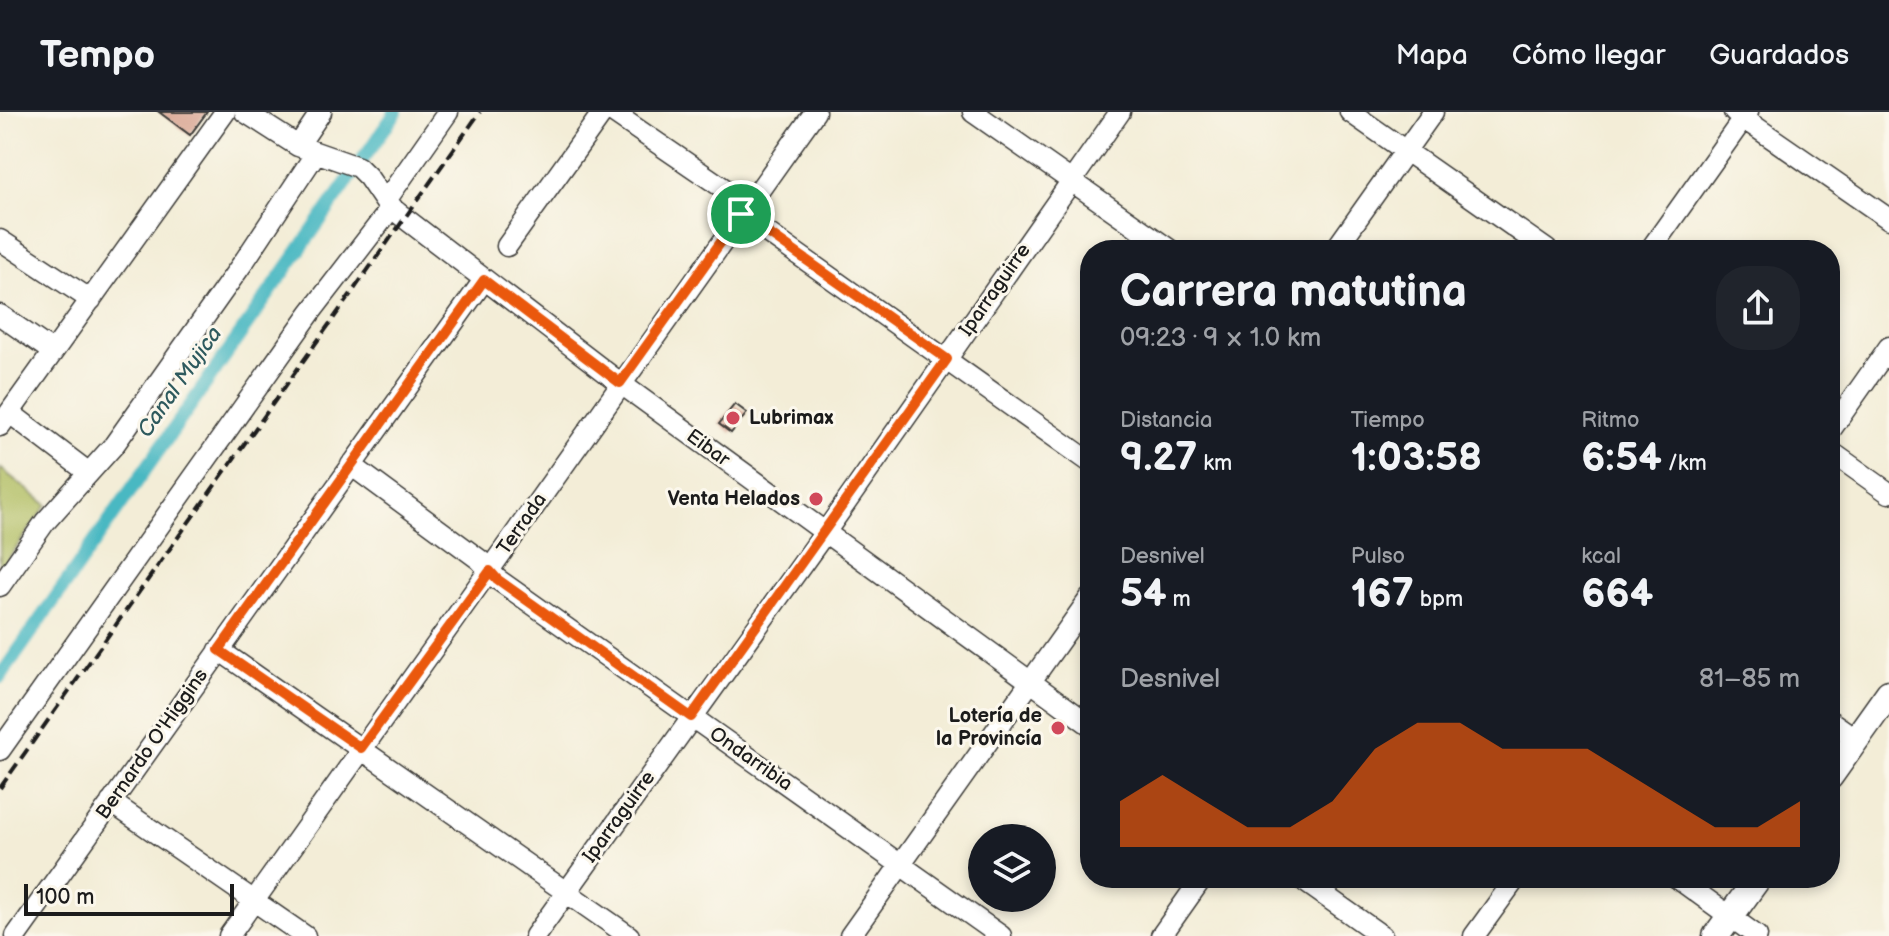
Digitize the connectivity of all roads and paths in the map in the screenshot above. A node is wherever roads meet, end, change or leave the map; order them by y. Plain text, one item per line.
1 (225, 112) edge
2 (245, 112) edge
3 (321, 112) edge
4 (448, 112) edge
5 (603, 112) edge
6 (612, 112) edge
7 (815, 112) edge
8 (973, 112) edge
9 (1120, 112) edge
10 (1350, 112) edge
11 (1433, 112) edge
12 (1742, 114) edge
13 (307, 149) junction
14 (1405, 152) junction
15 (1071, 181) junction
16 (388, 204) junction
17 (744, 210) junction
18 (1889, 219) edge
19 (0, 240) edge
20 (1156, 240) edge
21 (1342, 240) edge
22 (1533, 240) edge
23 (1657, 240) edge
24 (507, 246) dead end
25 (484, 280) junction
26 (91, 300) junction
27 (0, 315) edge
28 (1889, 347) edge
29 (53, 352) junction
30 (947, 359) junction
31 (620, 383) junction
32 (1840, 417) edge
33 (5, 419) edge
34 (1080, 455) edge
35 (1840, 458) edge
36 (351, 465) junction
37 (89, 473) junction
38 (1889, 493) edge
39 (824, 534) junction
40 (490, 571) junction
41 (0, 586) edge
42 (1080, 612) edge
43 (219, 650) junction
44 (1031, 681) junction
45 (1889, 693) edge
46 (691, 717) junction
47 (1080, 718) edge
48 (1840, 728) edge
49 (1856, 739) junction
50 (361, 748) junction
51 (0, 750) edge
52 (1840, 762) edge
53 (111, 802) junction
54 (902, 865) junction
55 (1195, 888) edge
56 (1314, 888) edge
57 (1509, 888) edge
58 (1687, 888) edge
59 (1751, 888) edge
60 (566, 892) junction
61 (254, 900) junction
62 (1723, 926) edge
63 (16, 936) edge
64 (229, 936) edge
65 (305, 936) edge
66 (535, 936) edge
67 (629, 936) edge
68 (850, 936) edge
69 (1001, 936) edge
70 (1161, 936) edge
71 (1382, 936) edge
72 (1474, 936) edge
73 (1757, 936) edge

1 - 26 street
2 - 13 street
3 - 13 street
4 - 16 street
5 - 24 street
6 - 17 street
7 - 17 street, Terrada
8 - 15 street
9 - 15 street, Iparraguirre
10 - 14 street
11 - 14 street
12 - 18 street
12 - 23 street
13 - 16 street, Eibar
13 - 37 street
14 - 21 street
14 - 22 street
15 - 20 street
15 - 30 street, Iparraguirre
16 - 25 street, Eibar
16 - 51 street
17 - 30 street
17 - 31 street, Terrada
19 - 26 street
25 - 31 street, Eibar
25 - 36 street, Bernardo O'Higgins
26 - 29 street
27 - 29 street
28 - 32 street
29 - 33 street
30 - 34 street
30 - 39 street, Iparraguirre
31 - 39 street, Eibar
31 - 40 street, Terrada
33 - 37 street
35 - 38 street
36 - 40 street, Ondarribia
36 - 43 street, Bernardo O'Higgins
37 - 41 street
39 - 44 street, Eibar
39 - 46 street, Iparraguirre
40 - 46 street, Ondarribia
40 - 50 street, Terrada
42 - 44 street
43 - 50 street
43 - 53 street, Bernardo O'Higgins
44 - 47 street, Eibar
44 - 54 street
45 - 49 main road
46 - 54 street, Ondarribia
46 - 60 street, Iparraguirre
48 - 49 street
49 - 52 main road
50 - 60 street
50 - 61 street, Terrada
53 - 61 street
53 - 63 street, Bernardo O'Higgins
54 - 68 street
54 - 69 street, Ondarribia
55 - 70 street
56 - 71 street
57 - 72 street
58 - 62 street
59 - 62 main road
60 - 66 street, Iparraguirre
60 - 67 street
61 - 64 street, Terrada
61 - 65 street
62 - 73 street

